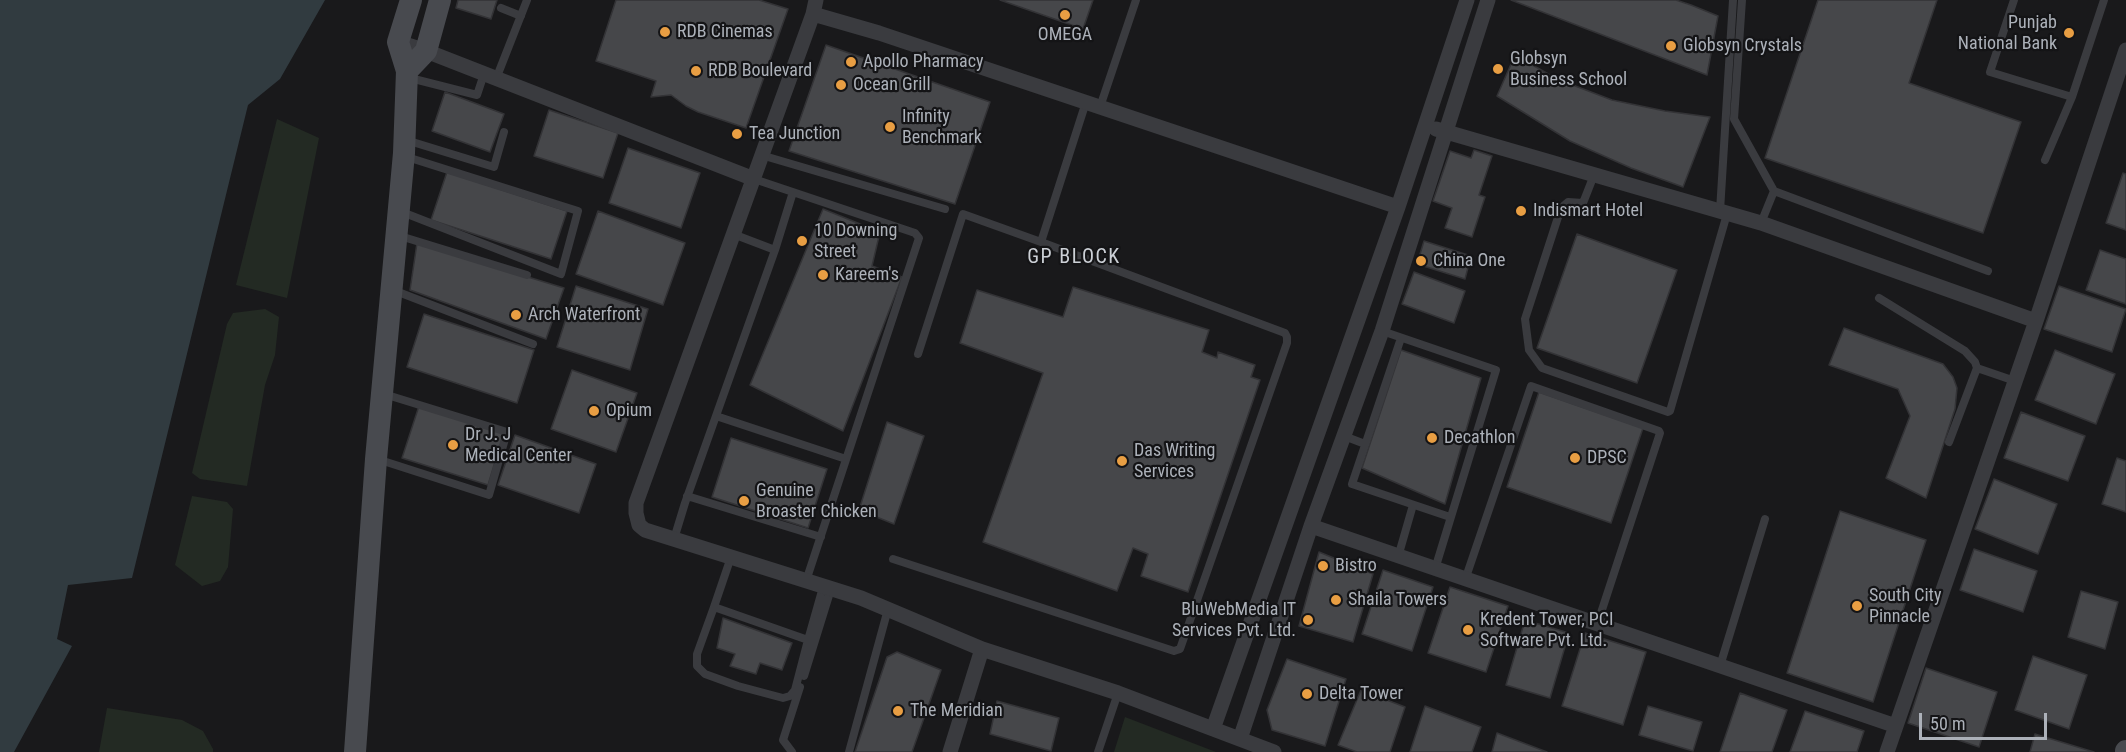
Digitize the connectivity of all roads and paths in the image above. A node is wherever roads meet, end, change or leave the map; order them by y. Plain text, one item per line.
1 (411, 0) edge
2 (440, 0) edge
3 (527, 0) edge
4 (1137, 0) edge
5 (1467, 0) edge
6 (1488, 0) edge
7 (1733, 0) edge
8 (1742, 0) edge
9 (2013, 0) edge
10 (2104, 0) edge
11 (814, 7) edge
12 (501, 8) dead end
13 (521, 16) junction
14 (398, 42) junction
15 (2126, 50) edge
16 (426, 51) junction
17 (406, 74) junction
18 (490, 76) junction
19 (2072, 97) junction
20 (1093, 104) junction
21 (1426, 125) junction
22 (504, 132) dead end
23 (1444, 132) junction
24 (404, 147) junction
25 (761, 155) junction
26 (2045, 160) dead end
27 (1594, 175) junction
28 (754, 179) junction
29 (1774, 191) junction
30 (793, 192) junction
31 (1398, 207) junction
32 (945, 209) dead end
33 (398, 211) junction
34 (1724, 212) junction
35 (1761, 223) junction
36 (396, 234) junction
37 (733, 234) junction
38 (1041, 242) junction
39 (774, 250) junction
40 (1988, 271) dead end
41 (527, 275) dead end
42 (392, 290) junction
43 (1879, 298) dead end
44 (2036, 321) junction
45 (1382, 331) junction
46 (1401, 338) junction
47 (533, 344) dead end
48 (918, 354) dead end
49 (1977, 368) junction
50 (2015, 381) junction
51 (382, 394) junction
52 (716, 416) junction
53 (1344, 436) junction
54 (1949, 442) dead end
55 (1365, 444) junction
56 (376, 459) junction
57 (846, 459) junction
58 (687, 496) junction
59 (1413, 505) junction
60 (1450, 517) junction
61 (1765, 519) dead end
62 (1311, 526) junction
63 (820, 537) junction
64 (674, 539) junction
65 (731, 557) junction
66 (1398, 557) junction
67 (893, 559) dead end
68 (1435, 569) junction
69 (1465, 580) junction
70 (806, 581) junction
71 (827, 588) junction
72 (714, 607) junction
73 (888, 609) junction
74 (1597, 625) junction
75 (808, 640) junction
76 (982, 648) junction
77 (1720, 666) junction
78 (1118, 693) junction
79 (1896, 726) junction
80 (1213, 729) junction
81 (1240, 740) junction
82 (1258, 749) edge
83 (355, 752) edge
84 (792, 752) edge
85 (849, 752) edge
86 (950, 752) edge
87 (1098, 752) edge
88 (1274, 752) edge
89 (1887, 752) edge

1 - 14 street
2 - 16 street
3 - 13 lane
4 - 20 lane
5 - 21 street
6 - 23 street
7 - 34 lane
8 - 29 lane
9 - 19 lane
10 - 19 lane
11 - 20 street
11 - 25 street
12 - 13 lane
13 - 18 lane
14 - 16 street
14 - 17 street
15 - 44 street
16 - 17 street
16 - 18 street
17 - 18 lane
17 - 24 street
18 - 28 street
19 - 26 lane
20 - 31 street
20 - 38 lane
21 - 23 street
21 - 31 street
22 - 24 lane
23 - 27 street
23 - 45 street
24 - 33 street
24 - 33 lane
25 - 28 street
25 - 32 lane
27 - 34 street
27 - 34 lane
28 - 30 lane
28 - 37 street
29 - 35 lane
29 - 40 lane
30 - 39 lane
30 - 57 lane
31 - 80 street
33 - 36 street
34 - 35 street
35 - 44 street
36 - 41 lane
36 - 42 street
37 - 39 lane
37 - 64 street
38 - 48 lane
38 - 67 lane
39 - 52 lane
42 - 47 lane
42 - 51 street
43 - 49 lane
44 - 50 street
45 - 46 lane
45 - 53 street
46 - 55 lane
46 - 60 lane
49 - 50 lane
49 - 54 lane
50 - 79 street
51 - 56 street
51 - 56 lane
52 - 57 lane
52 - 58 lane
53 - 55 lane
53 - 62 street
55 - 59 lane
56 - 83 street
57 - 63 lane
58 - 63 lane
58 - 64 lane
59 - 60 lane
59 - 66 lane
60 - 68 lane
61 - 77 lane
62 - 66 street
62 - 81 street
63 - 70 lane
64 - 65 street
65 - 70 street
65 - 72 lane
66 - 68 street
68 - 69 street
69 - 74 street
69 - 74 lane
70 - 71 street
71 - 73 street
71 - 75 lane
71 - 84 lane
72 - 75 lane
72 - 75 lane
73 - 76 street
73 - 85 lane
74 - 77 street
76 - 78 street
76 - 86 street
77 - 79 street
78 - 80 street
78 - 87 lane
79 - 89 street
80 - 81 street
81 - 82 street
82 - 88 street

